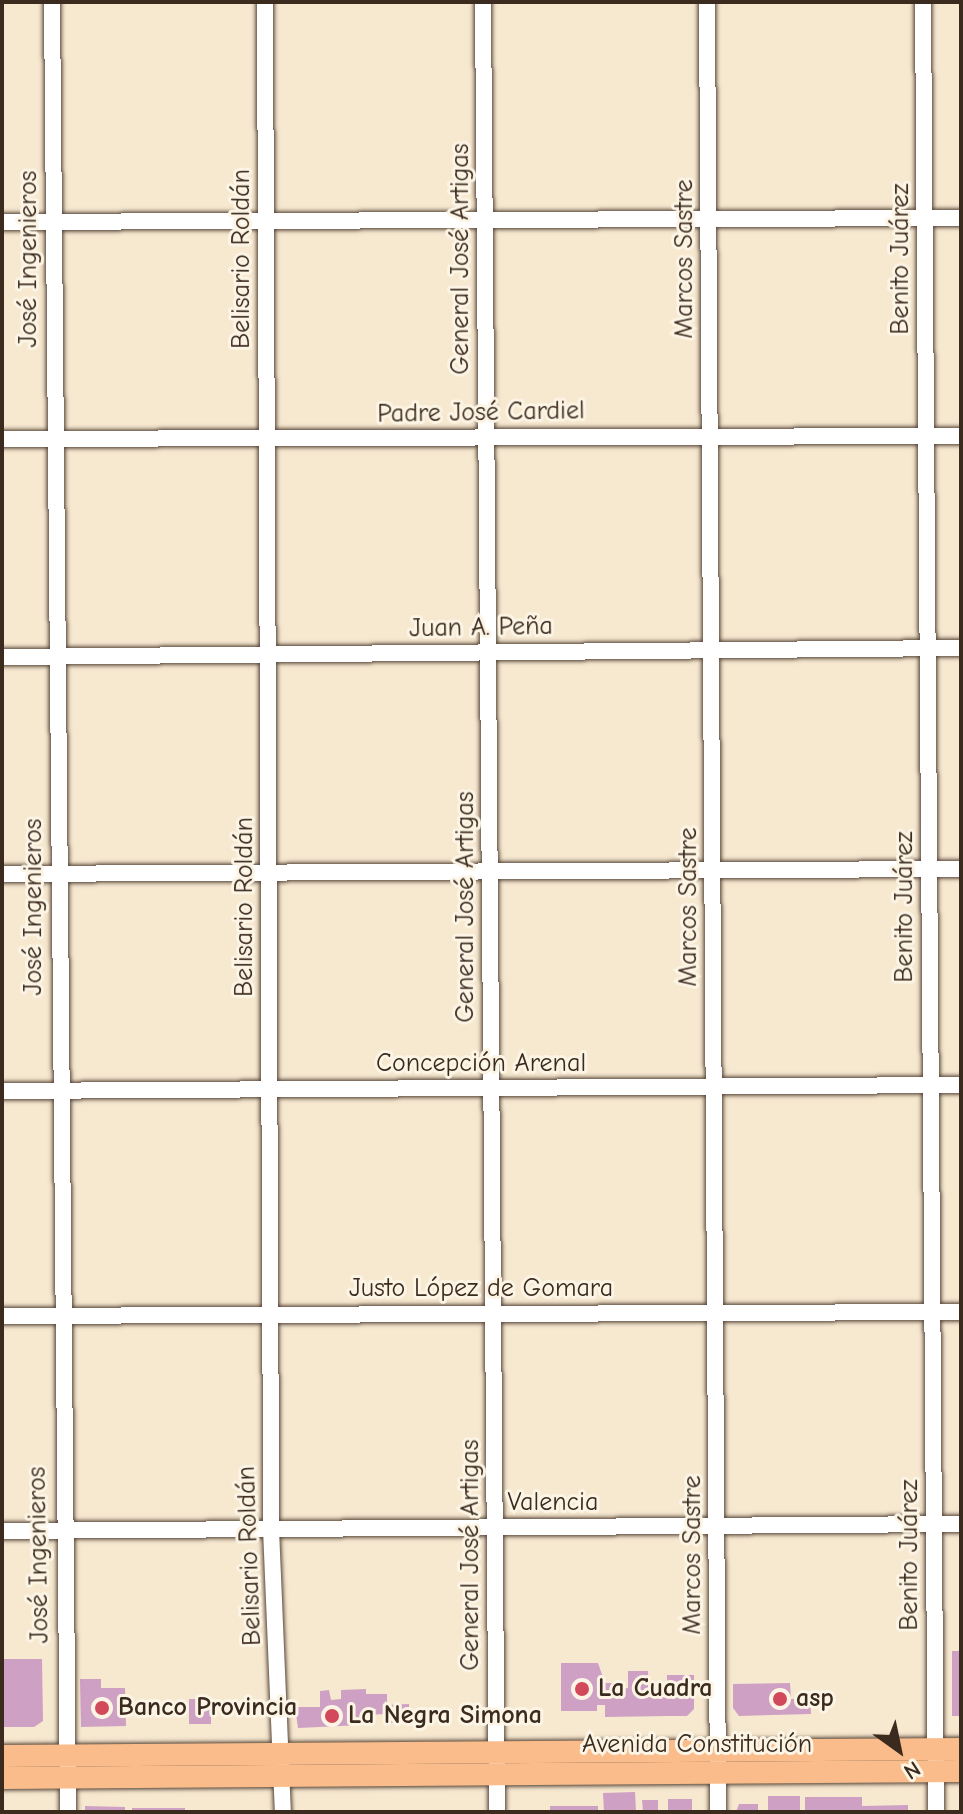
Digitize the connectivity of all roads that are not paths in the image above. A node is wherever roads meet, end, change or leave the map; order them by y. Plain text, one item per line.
1 (52, 2) edge
2 (265, 2) edge
3 (483, 2) edge
4 (707, 2) edge
5 (923, 2) edge
6 (708, 217) junction
7 (485, 218) junction
8 (925, 218) junction
9 (961, 218) edge
10 (53, 221) junction
11 (2, 222) edge
12 (266, 223) junction
13 (710, 435) junction
14 (486, 436) junction
15 (926, 436) junction
16 (961, 436) edge
17 (2, 439) edge
18 (55, 439) junction
19 (267, 441) junction
20 (928, 648) junction
21 (961, 648) edge
22 (712, 650) junction
23 (489, 652) junction
24 (268, 654) junction
25 (57, 656) junction
26 (2, 657) edge
27 (712, 869) junction
28 (961, 869) edge
29 (490, 870) junction
30 (929, 870) junction
31 (269, 872) junction
32 (58, 873) junction
33 (2, 874) edge
34 (931, 1085) junction
35 (961, 1085) edge
36 (714, 1087) junction
37 (492, 1088) junction
38 (270, 1089) junction
39 (2, 1091) edge
40 (59, 1091) junction
41 (715, 1312) junction
42 (961, 1312) edge
43 (493, 1313) junction
44 (932, 1313) junction
45 (270, 1314) junction
46 (2, 1316) edge
47 (61, 1316) junction
48 (934, 1524) junction
49 (961, 1524) edge
50 (716, 1526) junction
51 (495, 1527) junction
52 (271, 1529) junction
53 (62, 1530) junction
54 (2, 1531) edge
55 (961, 1749) edge
56 (2, 1756) edge
57 (935, 1760) junction
58 (718, 1762) junction
59 (497, 1764) junction
60 (283, 1765) junction
61 (66, 1767) junction
62 (961, 1771) edge
63 (2, 1778) edge
64 (68, 1812) edge
65 (283, 1812) edge
66 (497, 1812) edge
67 (718, 1812) edge
68 (936, 1812) edge

1 - 10 street, José Ingenieros
2 - 12 street, Belisario Roldán
3 - 7 street, General José Artigas
4 - 6 street, Marcos Sastre
5 - 8 street, Benito Juárez
6 - 7 street
6 - 8 street
6 - 13 street, Marcos Sastre
7 - 12 street
7 - 14 street, General José Artigas
8 - 9 street
8 - 15 street, Benito Juárez
10 - 11 street
10 - 12 street
10 - 18 street, José Ingenieros
12 - 19 street, Belisario Roldán
13 - 14 street, Padre José Cardiel
13 - 15 street, Padre José Cardiel
13 - 22 street, Marcos Sastre
14 - 19 street, Padre José Cardiel
14 - 23 street, General José Artigas
15 - 16 street, Padre José Cardiel
15 - 20 street, Benito Juárez
17 - 18 street, Padre José Cardiel
18 - 19 street, Padre José Cardiel
18 - 25 street, José Ingenieros
19 - 24 street, Belisario Roldán
20 - 21 street, Juan A. Peña
20 - 22 street, Juan A. Peña
20 - 30 street, Benito Juárez
22 - 23 street, Juan A. Peña
22 - 27 street, Marcos Sastre
23 - 24 street, Juan A. Peña
23 - 29 street, General José Artigas
24 - 25 street, Juan A. Peña
24 - 31 street, Belisario Roldán
25 - 26 street, Juan A. Peña
25 - 32 street, José Ingenieros
27 - 29 street
27 - 30 street
27 - 36 street, Marcos Sastre
28 - 30 street
29 - 31 street
29 - 37 street, General José Artigas
30 - 34 street, Benito Juárez
31 - 32 street
31 - 38 street, Belisario Roldán
32 - 33 street
32 - 40 street, José Ingenieros
34 - 35 street, Concepción Arenal
34 - 36 street, Concepción Arenal
34 - 44 street, Benito Juárez
36 - 37 street, Concepción Arenal
36 - 41 street, Marcos Sastre
37 - 38 street, Concepción Arenal
37 - 43 street, General José Artigas
38 - 40 street, Concepción Arenal
38 - 45 street, Belisario Roldán
39 - 40 street, Concepción Arenal
40 - 47 street, José Ingenieros
41 - 43 street, Justo López de Gomara
41 - 44 street, Justo López de Gomara
41 - 50 street, Marcos Sastre
42 - 44 street, Justo López de Gomara
43 - 45 street, Justo López de Gomara
43 - 51 street, General José Artigas
44 - 48 street, Benito Juárez
45 - 47 street, Justo López de Gomara
45 - 52 street, Belisario Roldán
46 - 47 street, Justo López de Gomara
47 - 53 street, José Ingenieros
48 - 49 street, Valencia
48 - 50 street, Valencia
48 - 57 street, Benito Juárez
50 - 51 street, Valencia
50 - 58 street, Marcos Sastre
51 - 52 street, Valencia
51 - 59 street, General José Artigas
52 - 53 street, Valencia
52 - 60 street, Belisario Roldán
53 - 54 street, Valencia
53 - 61 street, José Ingenieros
55 - 57 main road, Avenida Constitución
56 - 61 main road, Avenida Constitución
57 - 58 main road, Avenida Constitución
57 - 62 main road, Avenida Constitución
57 - 68 street, Benito Juárez
58 - 59 main road, Avenida Constitución
58 - 67 street, Marcos Sastre
59 - 60 main road, Avenida Constitución
59 - 66 street, General José Artigas
60 - 61 main road, Avenida Constitución
60 - 65 street, Belisario Roldán
61 - 63 main road, Avenida Constitución
61 - 64 street, José Ingenieros

